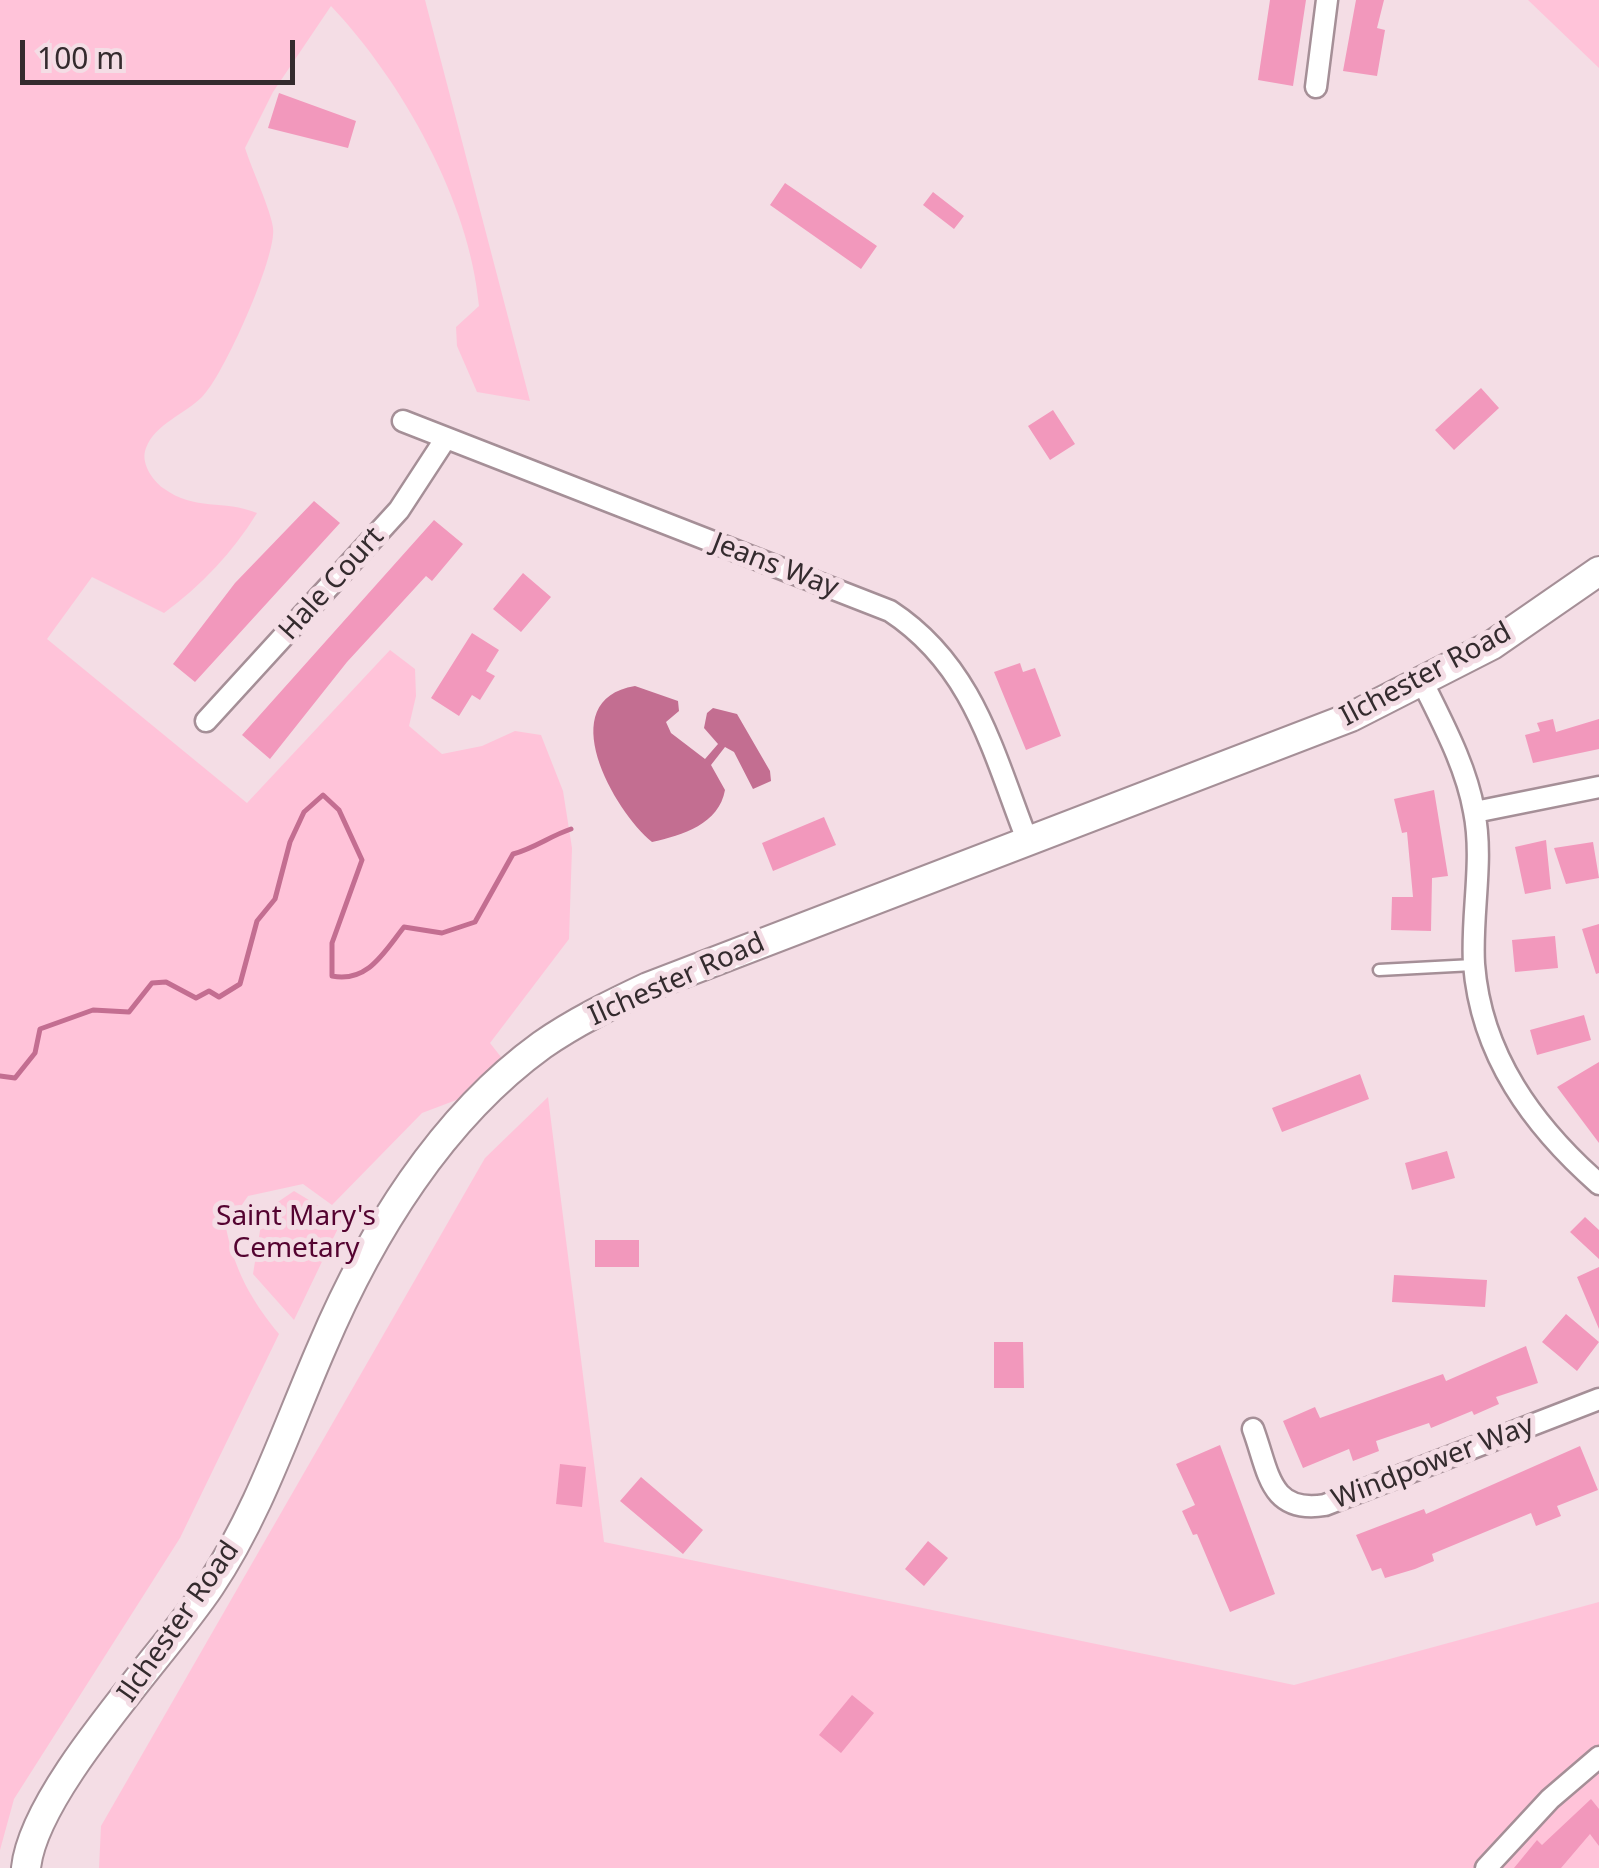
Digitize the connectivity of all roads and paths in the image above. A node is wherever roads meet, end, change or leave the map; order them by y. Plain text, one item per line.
1 (1327, 0) edge
2 (1316, 87) dead end
3 (404, 421) dead end
4 (446, 438) junction
5 (1599, 571) edge
6 (1424, 683) junction
7 (206, 721) dead end
8 (1599, 787) edge
9 (1475, 812) junction
10 (1028, 842) junction
11 (1474, 964) junction
12 (1379, 970) dead end
13 (1599, 1184) edge
14 (1599, 1399) edge
15 (1253, 1430) dead end
16 (1599, 1757) edge
17 (26, 1868) edge
18 (1486, 1868) edge

1 - 2 street
3 - 4 street, Jeans Way
4 - 7 street, Hale Court
4 - 10 street, Jeans Way
5 - 6 street, Ilchester Road
6 - 9 street
6 - 10 street, Ilchester Road
8 - 9 street
9 - 11 street
10 - 17 street, Ilchester Road
11 - 12 lane
11 - 13 street
14 - 15 street, Windpower Way
16 - 18 street

